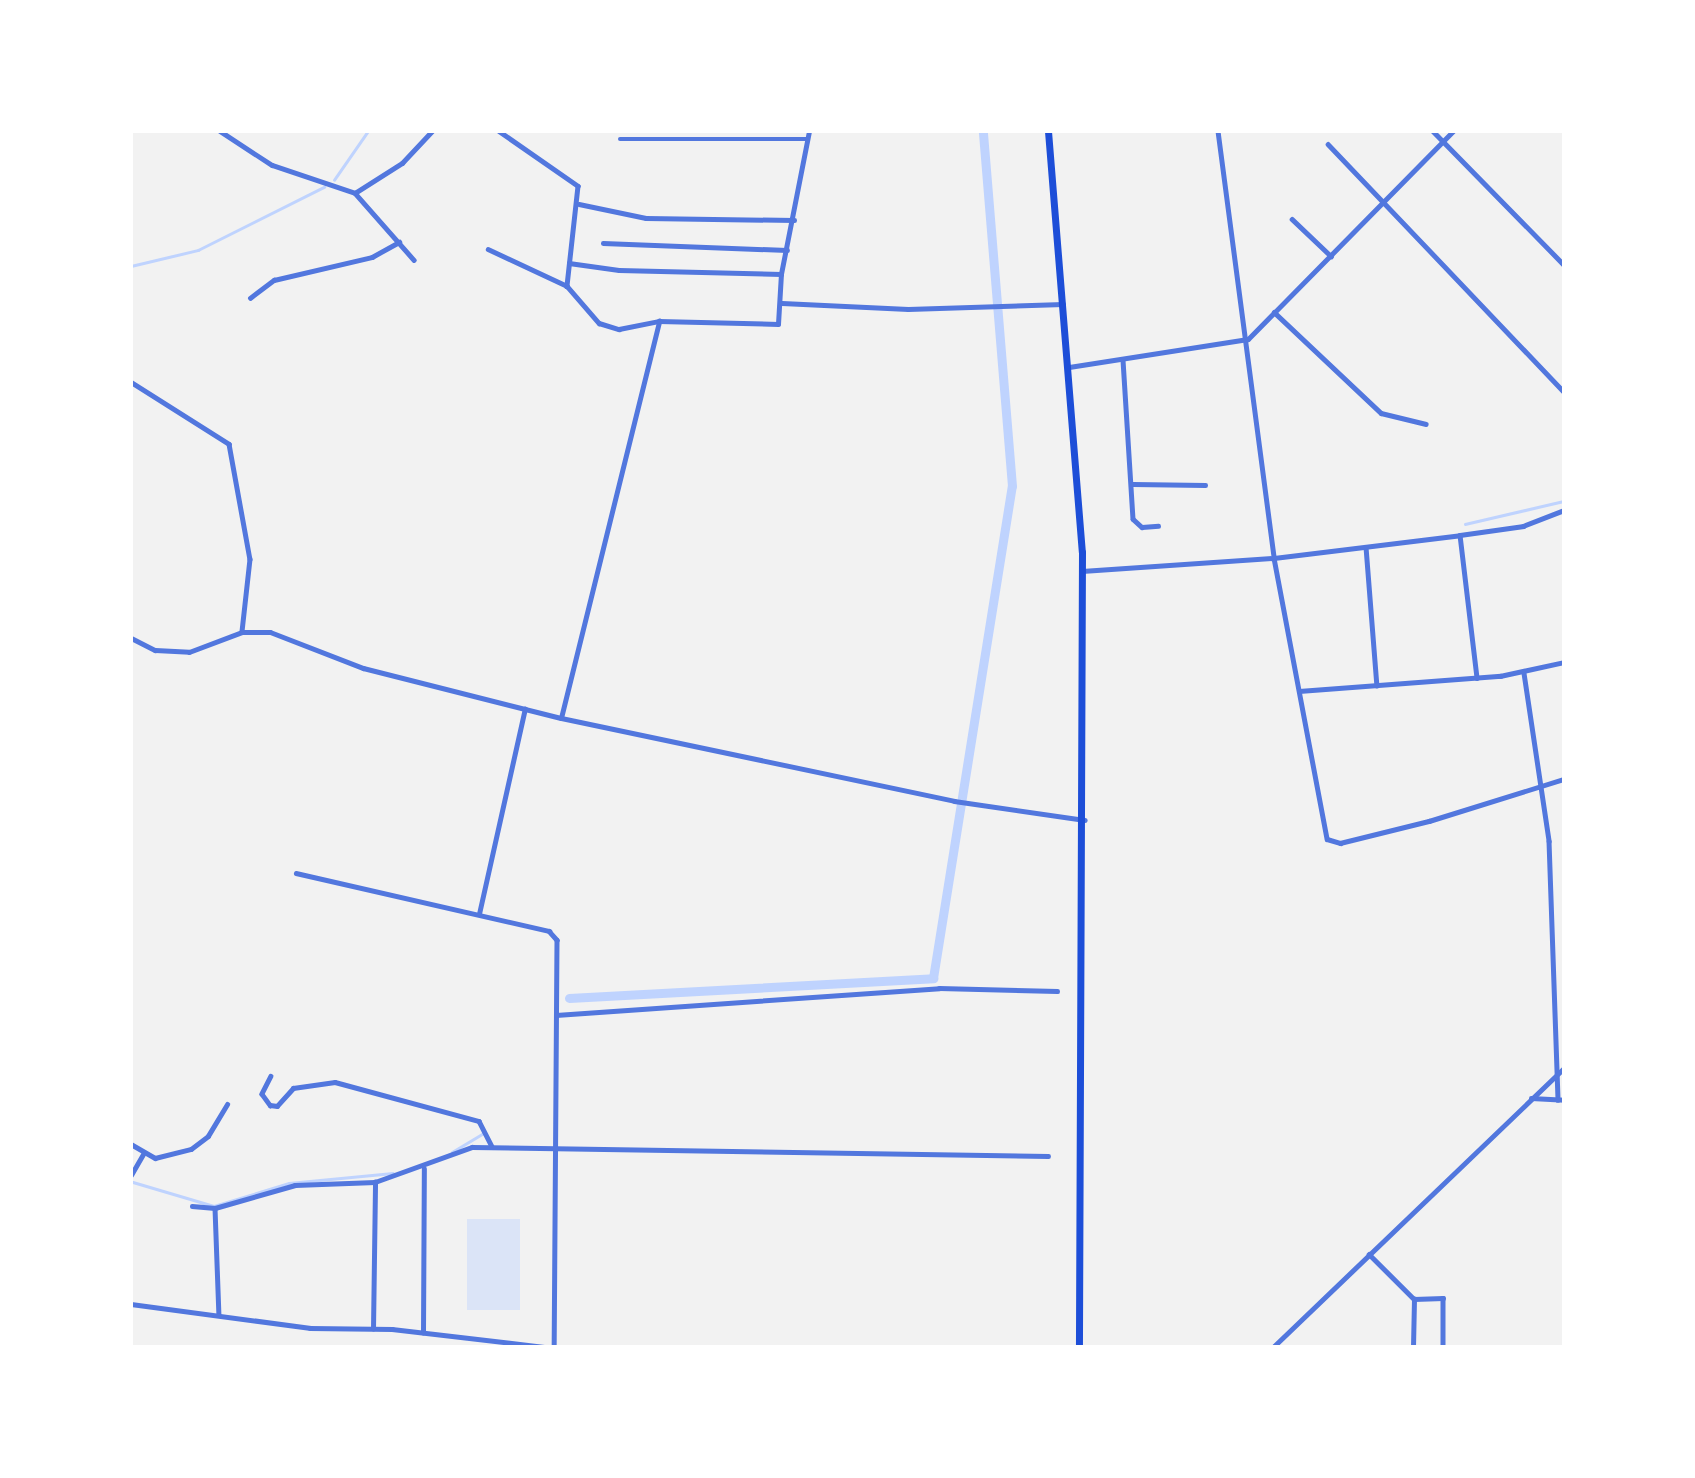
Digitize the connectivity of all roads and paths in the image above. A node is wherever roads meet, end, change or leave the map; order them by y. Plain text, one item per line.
1 (220, 131) edge
2 (432, 131) edge
3 (499, 131) edge
4 (809, 131) edge
5 (1048, 131) edge
6 (1219, 131) edge
7 (1433, 131) edge
8 (1453, 131) edge
9 (620, 139) dead end
10 (807, 139) junction
11 (1443, 141) junction
12 (1328, 144) dead end
13 (355, 193) junction
14 (1386, 200) junction
15 (579, 204) junction
16 (794, 219) junction
17 (1292, 219) dead end
18 (399, 242) junction
19 (603, 243) dead end
20 (488, 249) dead end
21 (787, 250) junction
22 (1331, 256) junction
23 (414, 260) dead end
24 (569, 263) junction
25 (1564, 265) edge
26 (781, 274) junction
27 (568, 286) junction
28 (250, 298) dead end
29 (782, 303) junction
30 (1064, 304) junction
31 (1274, 312) junction
32 (659, 321) junction
33 (1248, 339) junction
34 (1123, 360) junction
35 (1069, 368) junction
36 (131, 382) edge
37 (1564, 392) edge
38 (1426, 424) dead end
39 (1133, 484) junction
40 (1205, 485) dead end
41 (1564, 510) edge
42 (1158, 526) dead end
43 (1460, 535) junction
44 (1366, 547) junction
45 (1274, 558) junction
46 (1082, 571) junction
47 (242, 632) junction
48 (131, 638) edge
49 (1564, 662) edge
50 (1524, 673) junction
51 (1477, 678) junction
52 (1377, 686) junction
53 (1299, 691) junction
54 (525, 709) junction
55 (561, 718) junction
56 (1564, 779) edge
57 (1541, 788) junction
58 (1085, 820) junction
59 (296, 873) dead end
60 (479, 914) junction
61 (1057, 991) dead end
62 (556, 1015) junction
63 (1564, 1068) edge
64 (1556, 1074) junction
65 (271, 1076) dead end
66 (1530, 1098) junction
67 (1561, 1100) edge
68 (227, 1104) dead end
69 (131, 1144) edge
70 (492, 1147) junction
71 (556, 1150) junction
72 (143, 1154) junction
73 (1048, 1156) dead end
74 (424, 1169) junction
75 (131, 1175) edge
76 (375, 1182) junction
77 (191, 1206) dead end
78 (215, 1208) junction
79 (1369, 1254) junction
80 (1414, 1299) junction
81 (131, 1304) edge
82 (219, 1315) junction
83 (373, 1329) junction
84 (423, 1333) junction
85 (545, 1347) edge
86 (554, 1347) edge
87 (1079, 1347) edge
88 (1273, 1347) edge
89 (1413, 1347) edge
90 (1443, 1347) edge

1 - 13 street
2 - 13 street
3 - 15 street
4 - 10 street
5 - 30 highway
6 - 33 street
7 - 11 street
8 - 11 street
9 - 10 street
10 - 16 street
11 - 14 street
11 - 25 street
12 - 14 street
13 - 18 street
14 - 22 street
14 - 37 street
15 - 16 street
15 - 24 street
16 - 21 street
17 - 22 street
18 - 23 street
18 - 28 street
19 - 21 street
20 - 27 street
21 - 26 street
22 - 31 street
24 - 26 street
24 - 27 street
26 - 29 street
27 - 32 street
29 - 30 street
29 - 32 street
30 - 35 highway
31 - 33 street
31 - 38 street
32 - 55 street
33 - 34 street
33 - 45 street
34 - 35 street
34 - 39 street
35 - 46 highway
36 - 47 street
39 - 40 street
39 - 42 street
41 - 43 street
43 - 44 street
43 - 51 street
44 - 45 street
44 - 52 street
45 - 46 street
45 - 53 street
46 - 58 highway
47 - 48 street
47 - 54 street
49 - 50 street
50 - 51 street
50 - 57 street
51 - 52 street
52 - 53 street
53 - 57 street
54 - 55 street
54 - 60 street
55 - 58 street
56 - 57 street
57 - 64 street
58 - 87 highway
59 - 60 street
60 - 62 street
61 - 62 street
62 - 71 street
63 - 64 street
64 - 66 street
64 - 67 street
65 - 70 street
66 - 67 street
66 - 79 street
68 - 72 street
69 - 72 street
70 - 71 street
70 - 74 street
71 - 73 street
71 - 86 street
72 - 75 street
74 - 76 street
74 - 84 street
76 - 78 street
76 - 83 street
77 - 78 street
78 - 82 street
79 - 80 street
79 - 88 street
80 - 89 street
80 - 90 street
81 - 82 street
82 - 83 street
83 - 84 street
84 - 85 street

